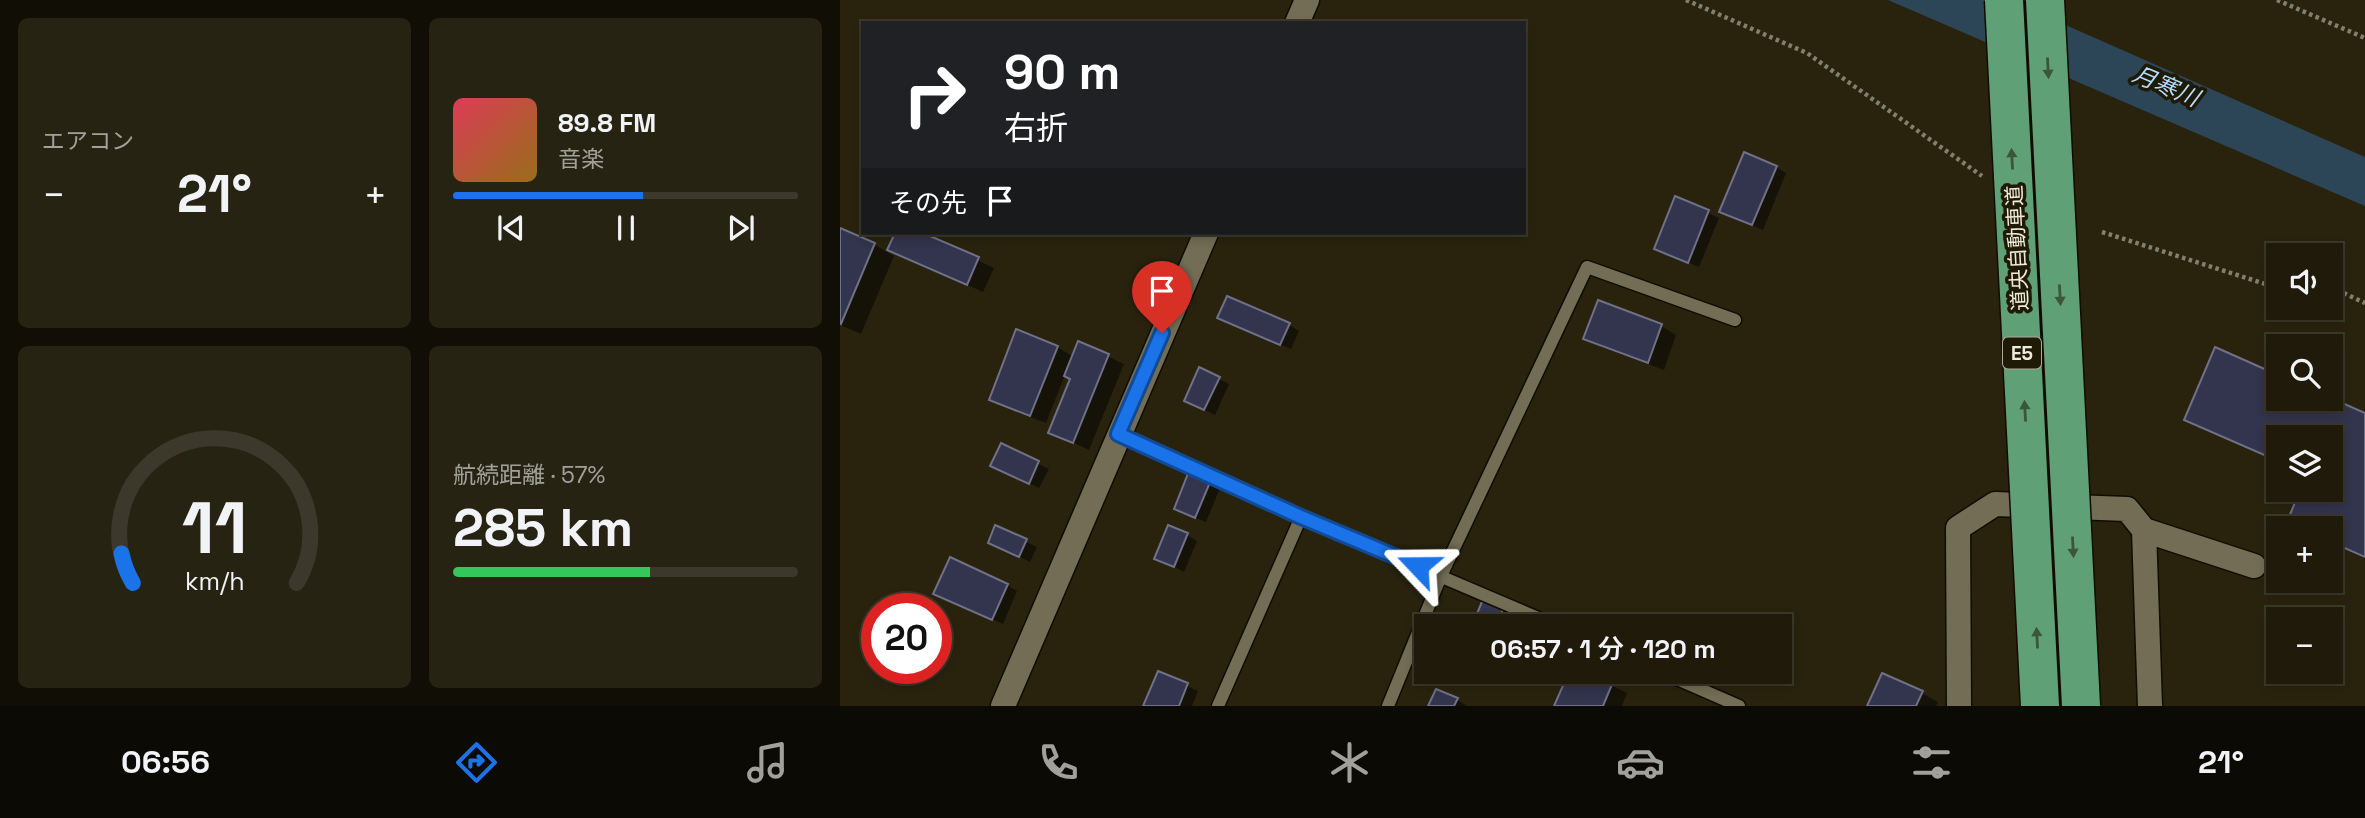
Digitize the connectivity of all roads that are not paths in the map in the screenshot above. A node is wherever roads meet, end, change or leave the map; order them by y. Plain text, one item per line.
1 (1307, 0) edge
2 (2004, 0) edge
3 (2045, 0) edge
4 (1298, 21) edge
5 (1205, 235) edge
6 (1735, 320) dead end
7 (1118, 434) junction
8 (1301, 517) junction
9 (2144, 530) junction
10 (2253, 566) dead end
11 (1441, 576) junction
12 (1529, 614) edge
13 (1689, 684) edge
14 (1003, 706) edge
15 (1218, 706) edge
16 (1388, 706) edge
17 (1739, 706) edge
18 (1959, 706) edge
19 (2040, 706) edge
20 (2081, 706) edge
21 (2150, 706) edge

1 - 4 street
19 -> 2 highway, 道央自動車道 / E5, bridge
3 -> 20 highway, 道央自動車道 / E5, bridge
5 - 7 street
6 - 11 lane
7 - 8 lane
7 - 14 street
8 - 11 lane
8 - 15 lane
9 - 10 street
9 - 18 street
9 - 21 street
11 - 12 lane
11 - 16 lane
13 - 17 lane

